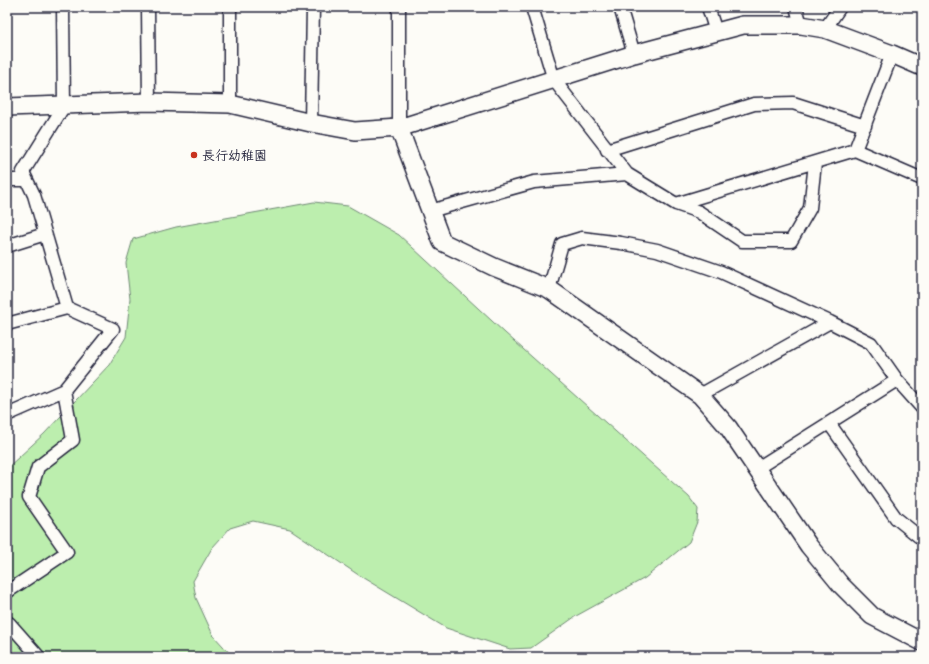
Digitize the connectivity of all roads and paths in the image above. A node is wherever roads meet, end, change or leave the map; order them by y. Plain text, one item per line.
1 (63, 7) edge
2 (148, 7) edge
3 (230, 7) edge
4 (313, 7) edge
5 (399, 7) edge
6 (532, 7) edge
7 (620, 7) edge
8 (708, 7) edge
9 (796, 7) edge
10 (840, 7) edge
11 (801, 25) junction
12 (825, 29) junction
13 (716, 32) junction
14 (634, 54) junction
15 (892, 54) junction
16 (922, 67) edge
17 (554, 80) junction
18 (149, 102) junction
19 (230, 104) junction
20 (64, 106) junction
21 (7, 107) edge
22 (311, 123) junction
23 (865, 126) junction
24 (399, 128) junction
25 (607, 150) junction
26 (855, 150) junction
27 (815, 163) junction
28 (627, 174) junction
29 (922, 179) edge
30 (7, 180) edge
31 (26, 180) junction
32 (676, 204) junction
33 (430, 211) junction
34 (45, 234) junction
35 (7, 246) edge
36 (549, 289) junction
37 (67, 308) junction
38 (830, 322) junction
39 (7, 324) edge
40 (897, 380) junction
41 (64, 390) junction
42 (700, 396) junction
43 (922, 408) edge
44 (7, 415) edge
45 (828, 423) junction
46 (756, 469) junction
47 (922, 539) edge
48 (7, 592) edge
49 (8, 622) edge
50 (922, 642) edge
51 (39, 657) edge

1 - 20 street
2 - 18 street
3 - 19 street
4 - 22 street
5 - 24 street
6 - 17 street
7 - 14 street
8 - 13 street
9 - 11 street
10 - 12 street
11 - 12 street
11 - 13 street
12 - 15 street
13 - 14 street
14 - 17 street
15 - 16 street
15 - 23 street
17 - 24 street
17 - 25 street
18 - 19 street
18 - 20 street
19 - 22 street
20 - 21 street
20 - 31 street
22 - 24 street
23 - 25 street
23 - 26 street
24 - 33 street
25 - 28 street
26 - 27 street
26 - 29 street
27 - 32 street
27 - 32 street
28 - 32 street
28 - 33 street
30 - 31 street
31 - 34 street
33 - 36 street
34 - 35 street
34 - 37 street
36 - 38 street
36 - 42 street
37 - 39 street
37 - 41 street
38 - 40 street
38 - 42 street
40 - 43 street
40 - 45 street
41 - 44 street
41 - 48 street
42 - 46 street
45 - 46 street
45 - 47 street
46 - 50 street
49 - 51 street

